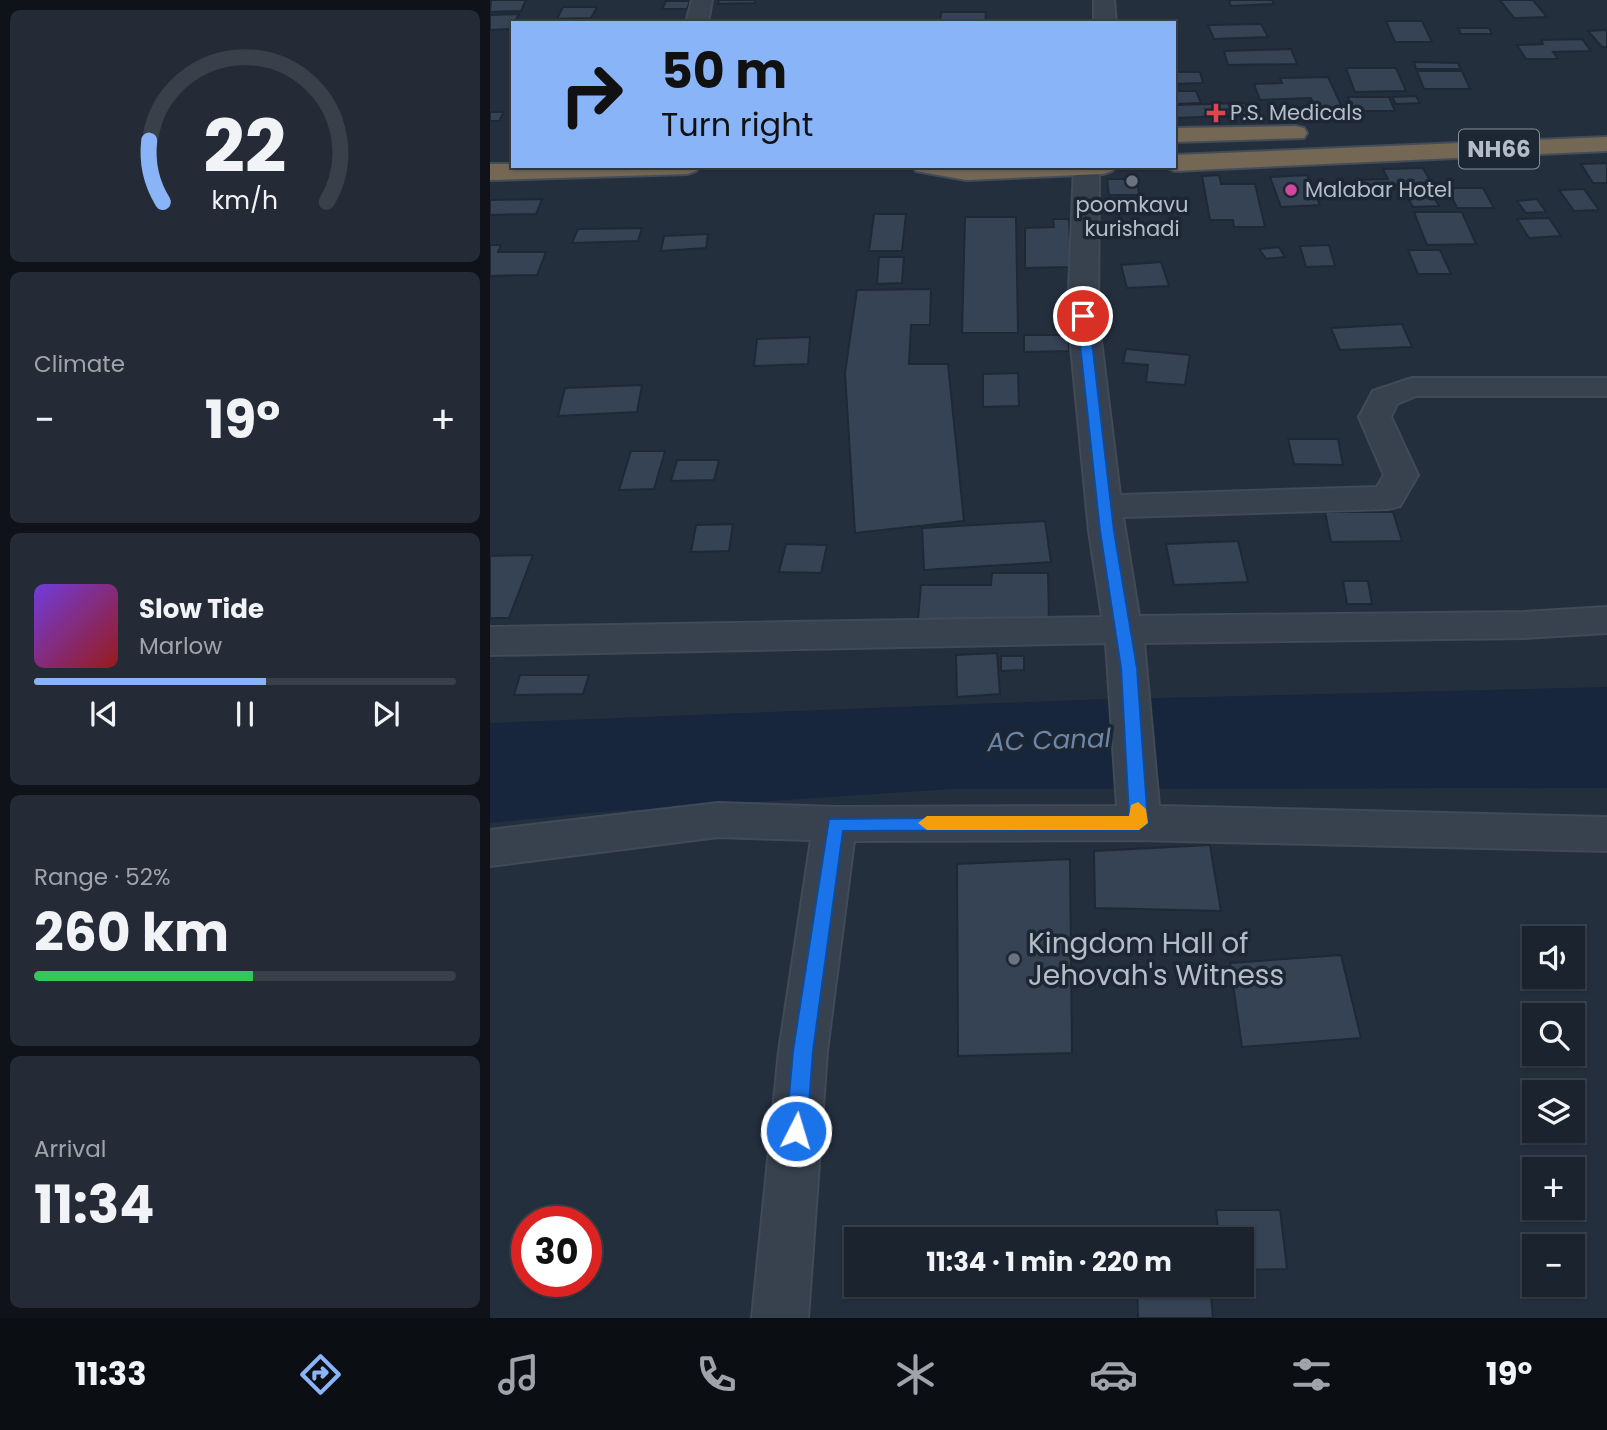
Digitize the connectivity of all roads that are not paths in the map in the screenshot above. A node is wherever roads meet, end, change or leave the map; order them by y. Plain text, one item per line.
1 (702, 0) edge
2 (1104, 0) edge
3 (697, 21) edge
4 (1105, 21) edge
5 (1607, 125) edge
6 (1176, 135) edge
7 (1607, 144) edge
8 (1176, 163) edge
9 (628, 168) edge
10 (939, 168) edge
11 (1062, 168) edge
12 (1086, 168) edge
13 (490, 172) edge
14 (1607, 387) edge
15 (1105, 506) junction
16 (1607, 620) edge
17 (490, 641) edge
18 (1127, 649) junction
19 (1138, 812) junction
20 (835, 824) junction
21 (1607, 834) edge
22 (490, 848) edge
23 (780, 1318) edge

1 - 3 street
2 - 4 street
5 - 6 highway
7 - 8 highway, NH66
9 - 13 highway
10 - 11 highway
12 - 15 street
14 - 15 street
15 - 18 street
16 - 18 street
17 - 18 street
18 - 19 street
19 - 20 street
19 - 21 street
20 - 22 street
20 - 23 street

